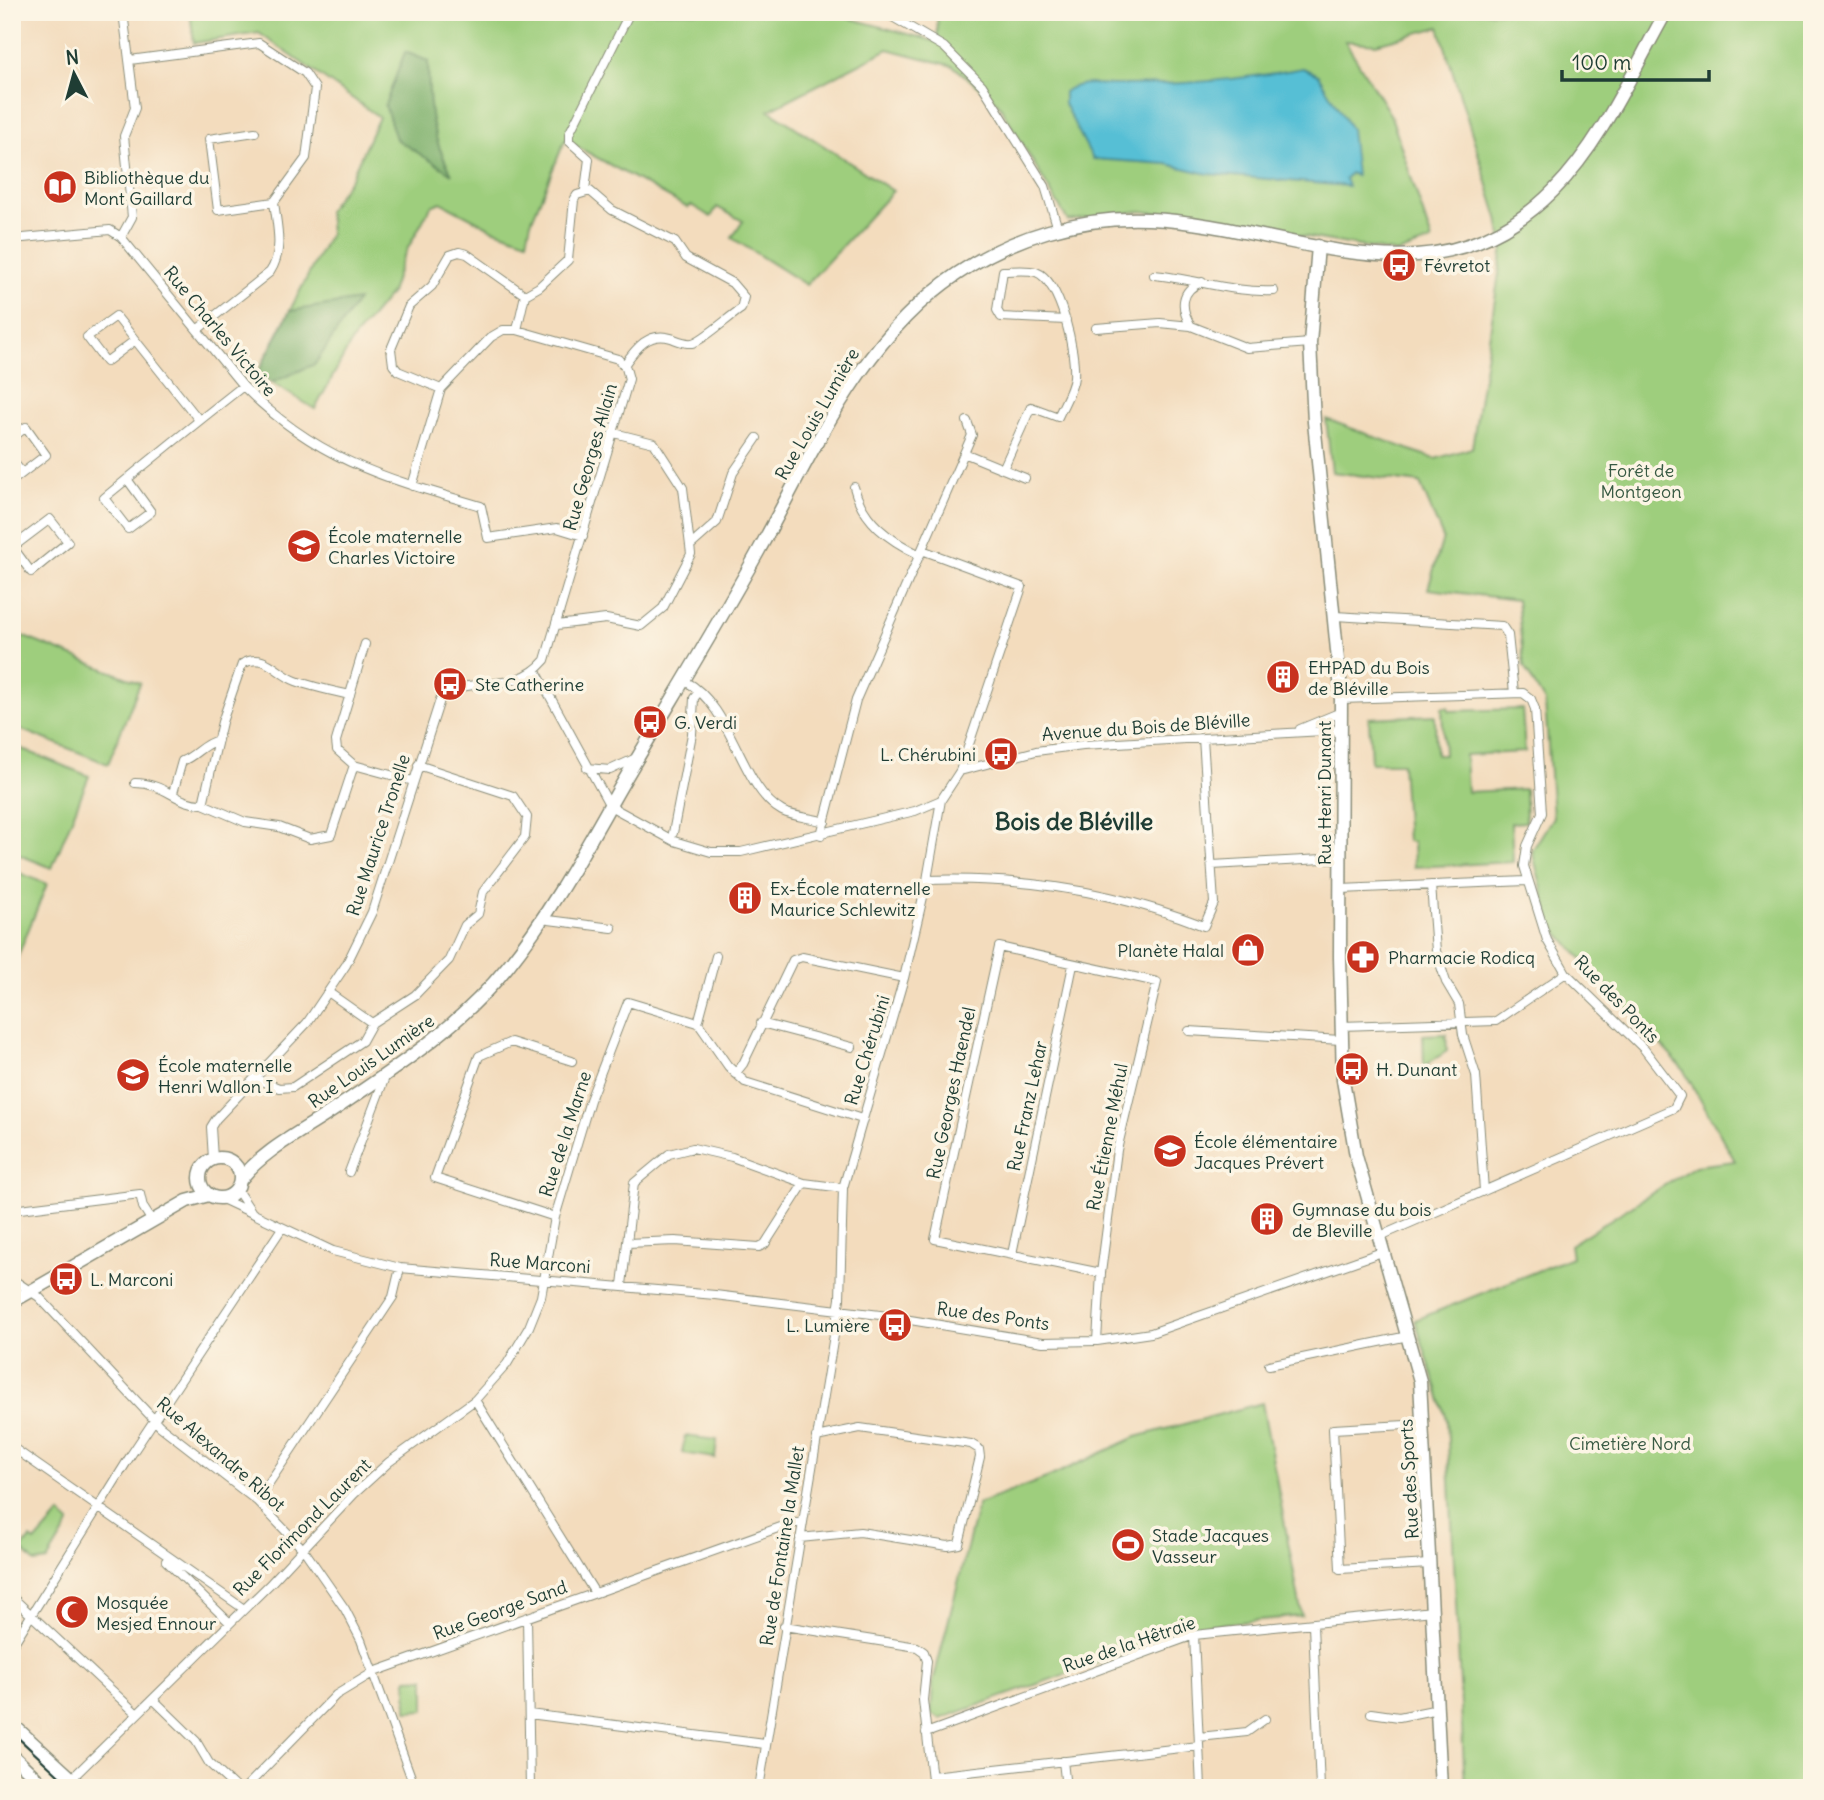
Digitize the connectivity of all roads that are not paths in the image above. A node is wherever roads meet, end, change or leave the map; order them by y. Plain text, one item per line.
1 (123, 12) edge
2 (630, 12) edge
3 (884, 12) edge
4 (1666, 12) edge
5 (130, 60) junction
6 (255, 132) dead end
7 (585, 190) junction
8 (274, 202) junction
9 (1058, 229) junction
10 (121, 237) junction
11 (12, 239) edge
12 (1318, 246) junction
13 (1154, 275) dead end
14 (1202, 282) junction
15 (1274, 291) dead end
16 (525, 295) junction
17 (1066, 320) junction
18 (1191, 326) junction
19 (1096, 328) dead end
20 (197, 330) junction
21 (517, 330) junction
22 (134, 341) junction
23 (1310, 343) junction
24 (624, 365) junction
25 (243, 386) junction
26 (441, 390) junction
27 (199, 421) junction
28 (967, 421) dead end
29 (614, 433) junction
30 (12, 438) edge
31 (757, 438) dead end
32 (964, 453) junction
33 (12, 460) edge
34 (1003, 469) junction
35 (22, 473) junction
36 (1025, 478) dead end
37 (127, 479) junction
38 (12, 481) edge
39 (412, 486) junction
40 (854, 487) dead end
41 (583, 536) junction
42 (690, 546) junction
43 (13, 547) edge
44 (921, 552) junction
45 (1335, 616) junction
46 (557, 625) junction
47 (365, 644) dead end
48 (536, 671) junction
49 (685, 681) junction
50 (699, 692) junction
51 (1514, 693) junction
52 (350, 695) junction
53 (1341, 706) junction
54 (1341, 730) junction
55 (1294, 732) junction
56 (1203, 738) junction
57 (218, 740) junction
58 (646, 748) junction
59 (354, 765) junction
60 (418, 765) junction
61 (587, 768) junction
62 (961, 771) junction
63 (413, 781) junction
64 (135, 783) dead end
65 (173, 793) junction
66 (941, 800) junction
67 (203, 804) junction
68 (610, 806) junction
69 (825, 822) junction
70 (673, 833) dead end
71 (821, 835) junction
72 (1342, 858) junction
73 (1212, 865) junction
74 (927, 880) junction
75 (1526, 881) junction
76 (1431, 885) junction
77 (1341, 889) junction
78 (541, 919) junction
79 (612, 928) dead end
80 (716, 956) dead end
81 (1073, 965) junction
82 (1566, 973) junction
83 (904, 978) junction
84 (1157, 982) joint
85 (328, 992) junction
86 (372, 1023) junction
87 (698, 1023) junction
88 (761, 1023) junction
89 (1462, 1023) junction
90 (1189, 1031) dead end
91 (1341, 1033) junction
92 (852, 1047) dead end
93 (572, 1061) dead end
94 (735, 1074) junction
95 (386, 1075) junction
96 (256, 1079) junction
97 (862, 1119) junction
98 (264, 1156) junction
99 (213, 1159) junction
100 (233, 1162) junction
101 (349, 1172) dead end
102 (200, 1183) junction
103 (804, 1183) junction
104 (239, 1184) junction
105 (843, 1188) junction
106 (1484, 1191) junction
107 (209, 1195) junction
108 (222, 1199) junction
109 (187, 1201) junction
110 (12, 1210) edge
111 (251, 1211) junction
112 (555, 1217) junction
113 (152, 1221) junction
114 (282, 1228) junction
115 (1378, 1237) junction
116 (627, 1243) junction
117 (1382, 1252) junction
118 (1012, 1255) junction
119 (400, 1268) junction
120 (1101, 1273) junction
121 (12, 1279) edge
122 (542, 1279) junction
123 (622, 1285) junction
124 (30, 1291) junction
125 (12, 1301) edge
126 (838, 1310) junction
127 (1408, 1336) junction
128 (1097, 1341) junction
129 (1269, 1365) dead end
130 (475, 1400) junction
131 (155, 1421) junction
132 (1424, 1423) junction
133 (816, 1437) junction
134 (12, 1447) edge
135 (257, 1501) junction
136 (99, 1508) junction
137 (802, 1523) junction
138 (800, 1538) junction
139 (149, 1544) junction
140 (303, 1550) junction
141 (1430, 1564) junction
142 (595, 1593) junction
143 (12, 1597) edge
144 (244, 1609) junction
145 (1433, 1611) junction
146 (32, 1616) junction
147 (527, 1618) junction
148 (230, 1623) junction
149 (1313, 1625) junction
150 (784, 1626) junction
151 (1194, 1634) junction
152 (12, 1646) edge
153 (374, 1672) junction
154 (153, 1699) junction
155 (1438, 1709) junction
156 (1371, 1713) dead end
157 (137, 1714) junction
158 (529, 1714) junction
159 (1265, 1719) dead end
160 (12, 1724) edge
161 (926, 1733) junction
162 (1199, 1742) junction
163 (765, 1745) junction
164 (12, 1755) edge
165 (1063, 1761) junction
166 (932, 1776) junction
167 (72, 1785) edge
168 (46, 1788) edge
169 (236, 1788) edge
170 (245, 1788) edge
171 (415, 1788) edge
172 (530, 1788) edge
173 (759, 1788) edge
174 (933, 1788) edge
175 (1066, 1788) edge
176 (1201, 1788) edge
177 (1320, 1788) edge
178 (1441, 1788) edge

1 - 5 street
2 - 7 street
3 - 9 street
4 - 12 main road, Rue Louis Lumière
5 - 8 street
5 - 10 street
6 - 8 street
7 - 16 street
7 - 24 street
8 - 20 street
9 - 12 main road, Rue Louis Lumière
9 - 49 main road, Rue Louis Lumière
10 - 11 street
10 - 20 street, Rue Charles Victoire
12 - 23 main road, Rue Henri Dunant
13 - 14 street
14 - 15 street
14 - 18 street
16 - 21 street
16 - 26 street
17 - 17 street
17 - 34 street
18 - 19 street
18 - 23 street
20 - 25 street, Rue Charles Victoire
21 - 24 street, Rue Georges Allain
21 - 26 street
22 - 22 street
22 - 27 street
23 - 45 main road, Rue Henri Dunant
24 - 29 street, Rue Georges Allain
25 - 27 street
25 - 39 street, Rue Charles Victoire
26 - 39 street
27 - 37 street
28 - 32 street
29 - 41 street, Rue Georges Allain
29 - 42 street
30 - 35 street
31 - 42 street
32 - 34 street
32 - 44 street
33 - 35 street
34 - 36 street
35 - 38 street
37 - 37 street
39 - 41 street, Rue Charles Victoire
40 - 44 street
41 - 46 street, Rue Georges Allain
42 - 46 street
43 - 43 street
44 - 62 street
44 - 69 street
45 - 51 street
45 - 53 main road, Rue Henri Dunant
46 - 48 street, Rue Georges Allain
47 - 52 street
48 - 60 street, Rue Maurice Tronelle
48 - 61 street
49 - 50 street
49 - 58 main road, Rue Louis Lumière
50 - 69 street
50 - 70 street
51 - 53 street
51 - 75 street, Rue des Ponts
52 - 57 street
52 - 59 street
53 - 54 main road, Rue Henri Dunant
53 - 55 street, Avenue du Bois de Bléville
54 - 55 street, Avenue du Bois de Bléville
54 - 72 main road, Rue Henri Dunant
55 - 56 street, Avenue du Bois de Bléville
56 - 62 street, Avenue du Bois de Bléville
56 - 73 street
57 - 65 street
57 - 67 street
58 - 61 street
58 - 68 main road, Rue Louis Lumière
59 - 63 street
59 - 67 street
60 - 63 street, Rue Maurice Tronelle
60 - 86 street
61 - 68 street
62 - 66 street
63 - 85 street, Rue Maurice Tronelle
64 - 65 street
65 - 67 street
66 - 71 street
66 - 74 street, Rue Chérubini
68 - 71 street
68 - 78 main road, Rue Louis Lumière
69 - 71 street
72 - 73 street
72 - 77 main road, Rue Henri Dunant
73 - 74 street
74 - 83 street, Rue Chérubini
75 - 76 street
75 - 82 street, Rue des Ponts
76 - 77 street
76 - 89 street
77 - 91 main road, Rue Henri Dunant
78 - 79 street
78 - 95 main road, Rue Louis Lumière
80 - 87 street
81 - 84 street, Rue Georges Haendel
81 - 118 street, Rue Franz Lehar
81 - 118 street, Rue Georges Haendel
82 - 89 street
82 - 106 street, Rue des Ponts
83 - 88 street
83 - 97 street, Rue Chérubini
84 - 120 street, Rue Étienne Méhul
85 - 86 street
85 - 96 street, Rue Maurice Tronelle
86 - 96 street
87 - 94 street
87 - 112 street, Rue de la Marne
88 - 92 street
88 - 94 street
89 - 91 street
89 - 106 street
90 - 91 street
91 - 115 main road, Rue Henri Dunant
93 - 112 street
94 - 97 street
95 - 98 main road, Rue Louis Lumière
95 - 101 street
96 - 99 street, Rue Maurice Tronelle
97 - 105 street, Rue Chérubini
98 - 100 main road, Rue Louis Lumière
98 - 104 main road, Rue Louis Lumière
99 - 100 main road
99 - 102 main road
100 - 104 main road
102 - 107 main road
102 - 109 main road
103 - 105 street
103 - 116 street
103 - 116 street
104 - 108 main road
104 - 111 street, Rue Marconi
105 - 126 street, Rue Chérubini
106 - 115 street, Rue des Ponts
107 - 108 main road
107 - 109 main road
108 - 111 street, Rue Marconi
109 - 113 main road
110 - 113 street
111 - 114 street, Rue Marconi
112 - 122 street, Rue de la Marne
113 - 124 main road
114 - 119 street, Rue Marconi
114 - 131 street
115 - 117 main road, Rue Henri Dunant
116 - 123 street
117 - 127 main road, Rue des Sports
117 - 128 street, Rue des Ponts
118 - 120 street, Rue Georges Haendel
119 - 122 street, Rue Marconi
119 - 135 street
120 - 128 street, Rue Étienne Méhul
121 - 124 street, Rue Alexandre Ribot
122 - 123 street, Rue Marconi
122 - 130 street, Rue Florimond Laurent
123 - 126 street, Rue Marconi
124 - 125 main road
124 - 131 street, Rue Alexandre Ribot
126 - 128 street, Rue des Ponts
126 - 133 street, Rue de Fontaine la Mallet
127 - 129 street
127 - 132 main road, Rue des Sports
130 - 140 street, Rue Florimond Laurent
130 - 142 street
131 - 135 street, Rue Alexandre Ribot
131 - 136 street
132 - 141 main road, Rue des Sports
132 - 141 street
133 - 137 street, Rue de Fontaine la Mallet
133 - 138 street
134 - 136 street
135 - 140 street, Rue Alexandre Ribot
136 - 139 street
136 - 146 street
137 - 138 street, Rue de Fontaine la Mallet
137 - 142 street, Rue George Sand
138 - 150 street, Rue de Fontaine la Mallet
139 - 144 street
139 - 148 street
140 - 144 street, Rue Florimond Laurent
140 - 153 street, Rue Alexandre Ribot
141 - 145 main road, Rue des Sports
142 - 147 street, Rue George Sand
143 - 146 street
144 - 148 street, Rue Florimond Laurent
145 - 149 street, Rue de la Hêtraie
145 - 155 main road, Rue des Sports
146 - 152 street
146 - 157 street
147 - 153 street, Rue George Sand
147 - 158 street
148 - 154 street, Rue Florimond Laurent
149 - 151 street, Rue de la Hêtraie
149 - 177 street
150 - 161 street
150 - 163 street, Rue de Fontaine la Mallet
151 - 161 street, Rue de la Hêtraie
151 - 162 street
153 - 170 street, Rue George Sand
153 - 171 street, Rue Alexandre Ribot
154 - 157 street, Rue Florimond Laurent
154 - 169 street
155 - 156 street
155 - 178 main road, Rue des Sports
157 - 167 street, Rue Florimond Laurent
158 - 163 street
158 - 172 street
159 - 162 street
160 - 167 main road
161 - 166 street
162 - 165 street
162 - 176 street
163 - 173 street, Rue de Fontaine la Mallet
164 - 168 main road
165 - 166 street
165 - 175 street
166 - 174 street

